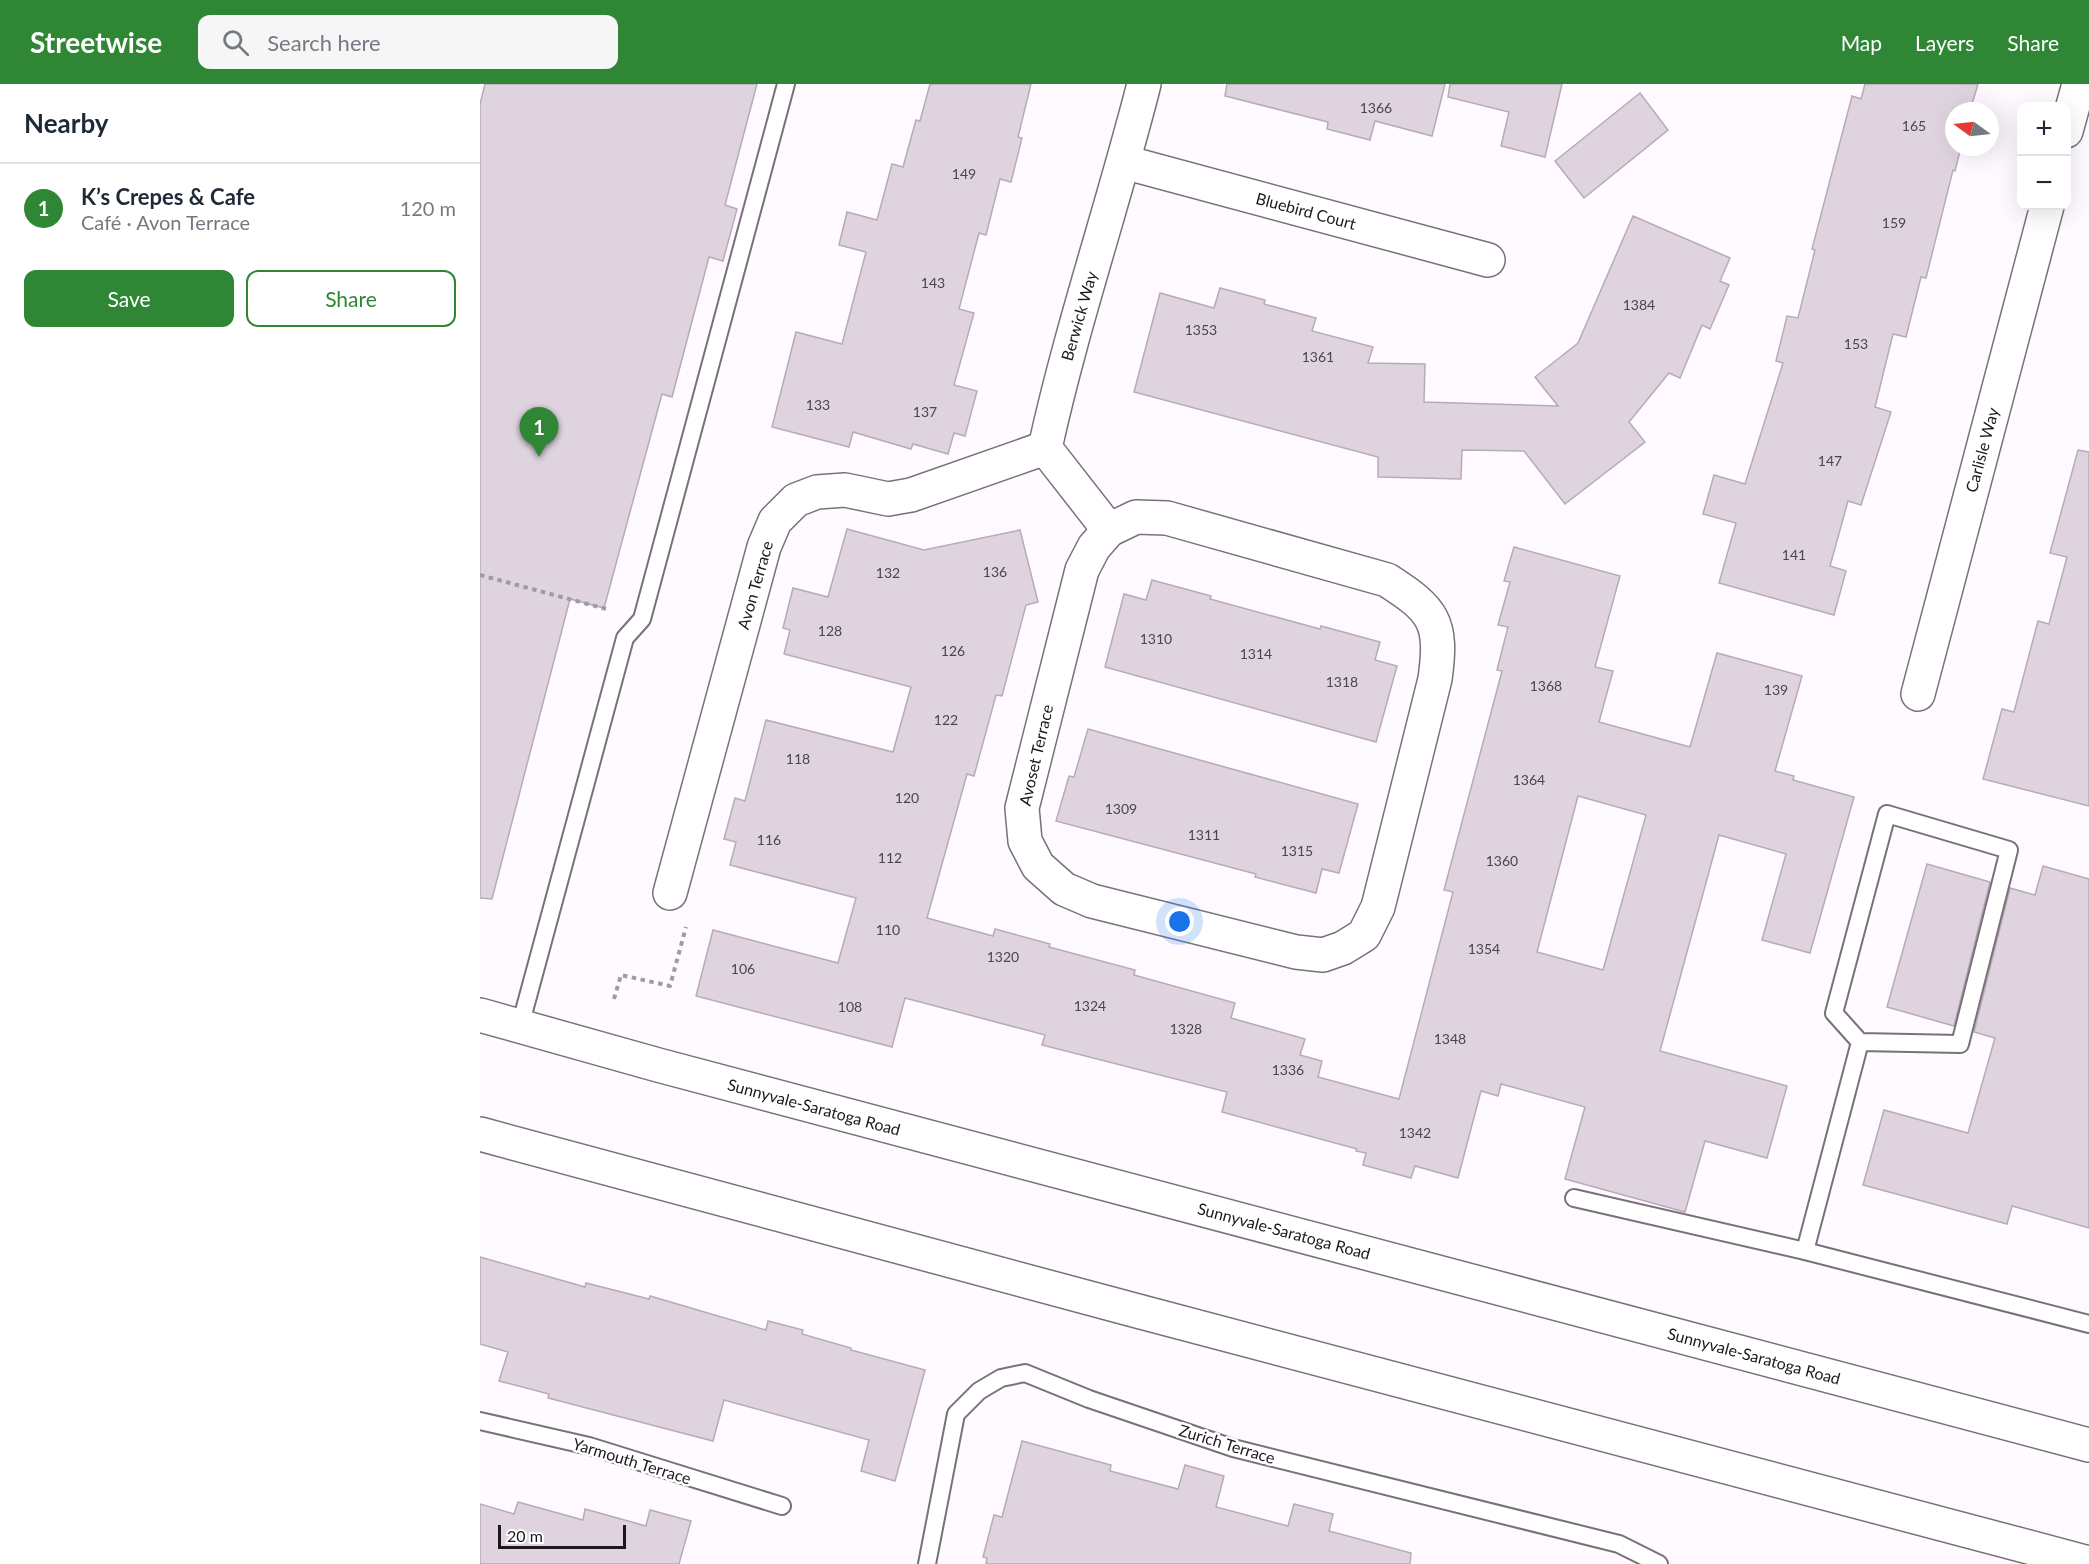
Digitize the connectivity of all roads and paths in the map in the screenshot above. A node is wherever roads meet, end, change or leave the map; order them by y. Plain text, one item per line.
1 (786, 84) edge
2 (1144, 84) edge
3 (2079, 84) edge
4 (2071, 115) edge
5 (1124, 162) junction
6 (2046, 210) edge
7 (1488, 260) dead end
8 (1044, 448) junction
9 (1109, 530) junction
10 (480, 575) edge
11 (642, 619) junction
12 (1918, 694) dead end
13 (670, 893) dead end
14 (688, 921) dead end
15 (614, 999) dead end
16 (480, 1015) edge
17 (520, 1026) junction
18 (1860, 1042) junction
19 (480, 1134) edge
20 (1574, 1198) dead end
21 (1805, 1251) junction
22 (2089, 1324) edge
23 (480, 1421) edge
24 (2089, 1445) edge
25 (782, 1506) dead end
26 (2089, 1563) edge
27 (927, 1564) edge
28 (1659, 1564) edge

1 - 11 lane
2 - 5 street, Berwick Way
3 - 4 street
5 - 7 street, Bluebird Court
5 - 8 street, Berwick Way
6 - 12 street, Carlisle Way
8 - 9 street
8 - 13 street, Avon Terrace
9 - 9 street, Avoset Terrace
10 - 11 path
11 - 17 lane
14 - 15 path
16 - 17 street, Sunnyvale-Saratoga Road
17 - 24 street, Sunnyvale-Saratoga Road
18 - 18 lane
18 - 21 lane
19 - 26 street
20 - 21 lane
21 - 22 lane
23 - 25 lane, Yarmouth Terrace
27 - 28 lane, Zurich Terrace

